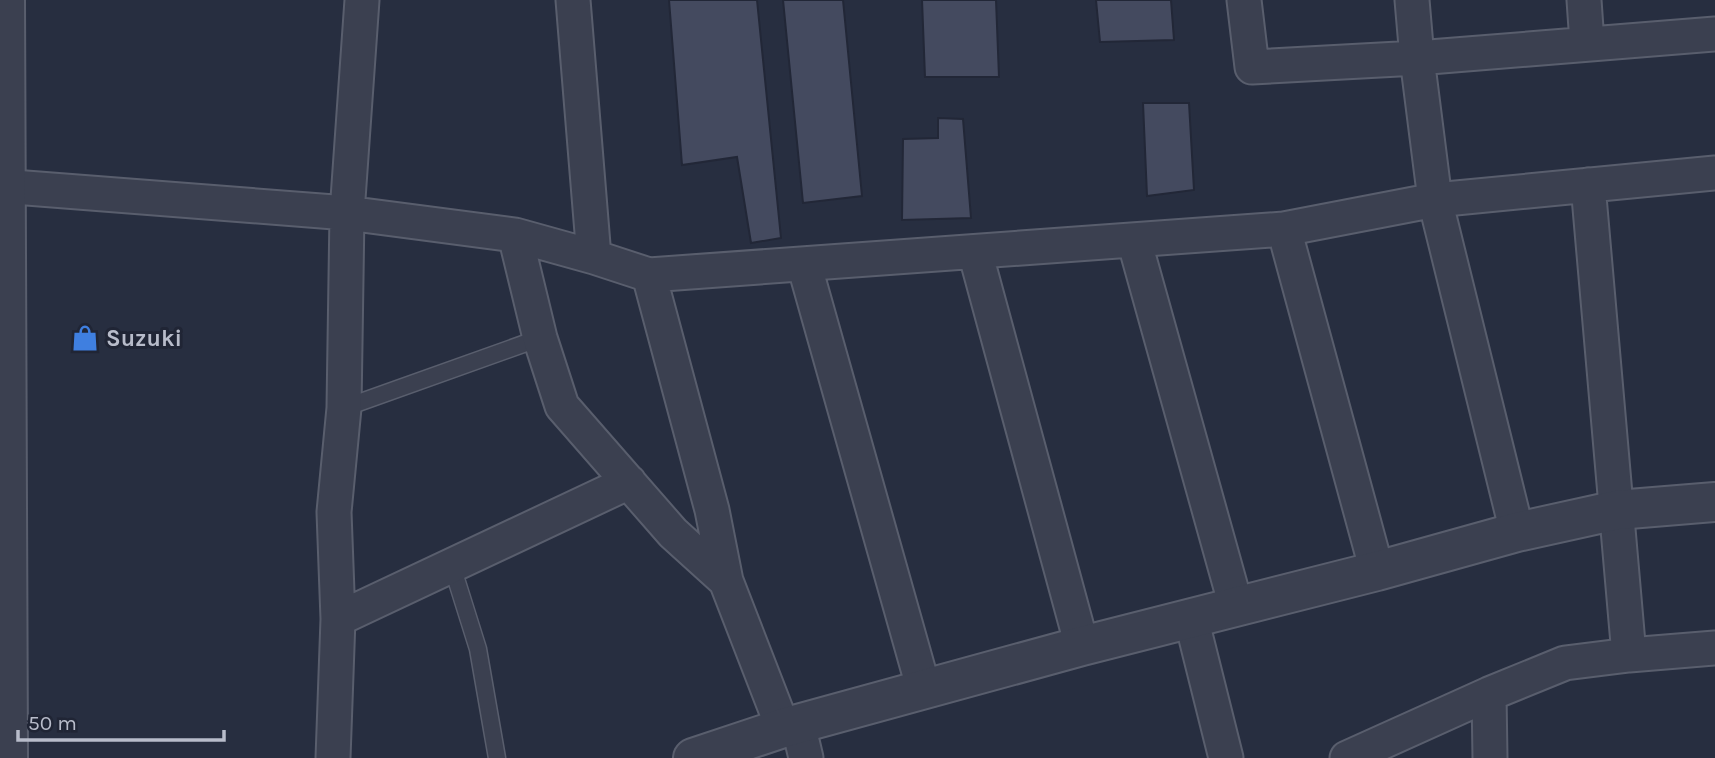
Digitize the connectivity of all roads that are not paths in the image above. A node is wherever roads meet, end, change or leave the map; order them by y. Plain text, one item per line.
1 (5, 0) edge
2 (362, 0) edge
3 (573, 0) edge
4 (1244, 0) edge
5 (1412, 0) edge
6 (1584, 0) edge
7 (1715, 34) edge
8 (1587, 43) junction
9 (1417, 58) junction
10 (1715, 173) edge
11 (1588, 185) junction
12 (3, 186) edge
13 (1435, 200) junction
14 (347, 213) junction
15 (1283, 229) junction
16 (515, 235) junction
17 (1134, 240) junction
18 (975, 252) junction
19 (594, 257) junction
20 (804, 264) junction
21 (649, 275) junction
22 (540, 338) junction
23 (344, 408) junction
24 (629, 482) junction
25 (1715, 502) edge
26 (1617, 510) junction
27 (1517, 532) junction
28 (452, 566) junction
29 (1377, 570) junction
30 (726, 581) junction
31 (1236, 606) junction
32 (1191, 618) junction
33 (338, 619) junction
34 (1082, 646) junction
35 (1715, 648) edge
36 (1629, 655) junction
37 (924, 690) junction
38 (1489, 694) junction
39 (796, 736) edge
40 (8, 758) edge
41 (333, 758) edge
42 (497, 758) edge
43 (693, 758) edge
44 (1226, 758) edge
45 (1347, 758) edge
46 (1490, 758) edge

1 - 12 street
2 - 14 street
3 - 19 street
4 - 9 street
5 - 9 street
6 - 8 street
7 - 8 street
8 - 9 street
9 - 13 street
10 - 11 street
11 - 13 street
11 - 26 street
12 - 14 street
12 - 40 street
13 - 15 street
13 - 27 street
14 - 16 street
14 - 23 street
15 - 17 street
15 - 29 street
16 - 19 street
16 - 22 street
17 - 18 street
17 - 31 street
18 - 20 street
18 - 34 street
19 - 21 street
20 - 21 street
20 - 37 street
21 - 30 street
22 - 23 lane
22 - 24 street
23 - 33 street
24 - 28 street
24 - 30 street
25 - 26 street
26 - 27 street
26 - 36 street
27 - 29 street
28 - 33 street
28 - 42 lane
29 - 31 street
30 - 39 street
31 - 32 street
32 - 34 street
32 - 44 street
33 - 41 street
34 - 37 street
35 - 36 street
36 - 38 street
37 - 39 street
38 - 45 street
38 - 46 street
39 - 43 street

